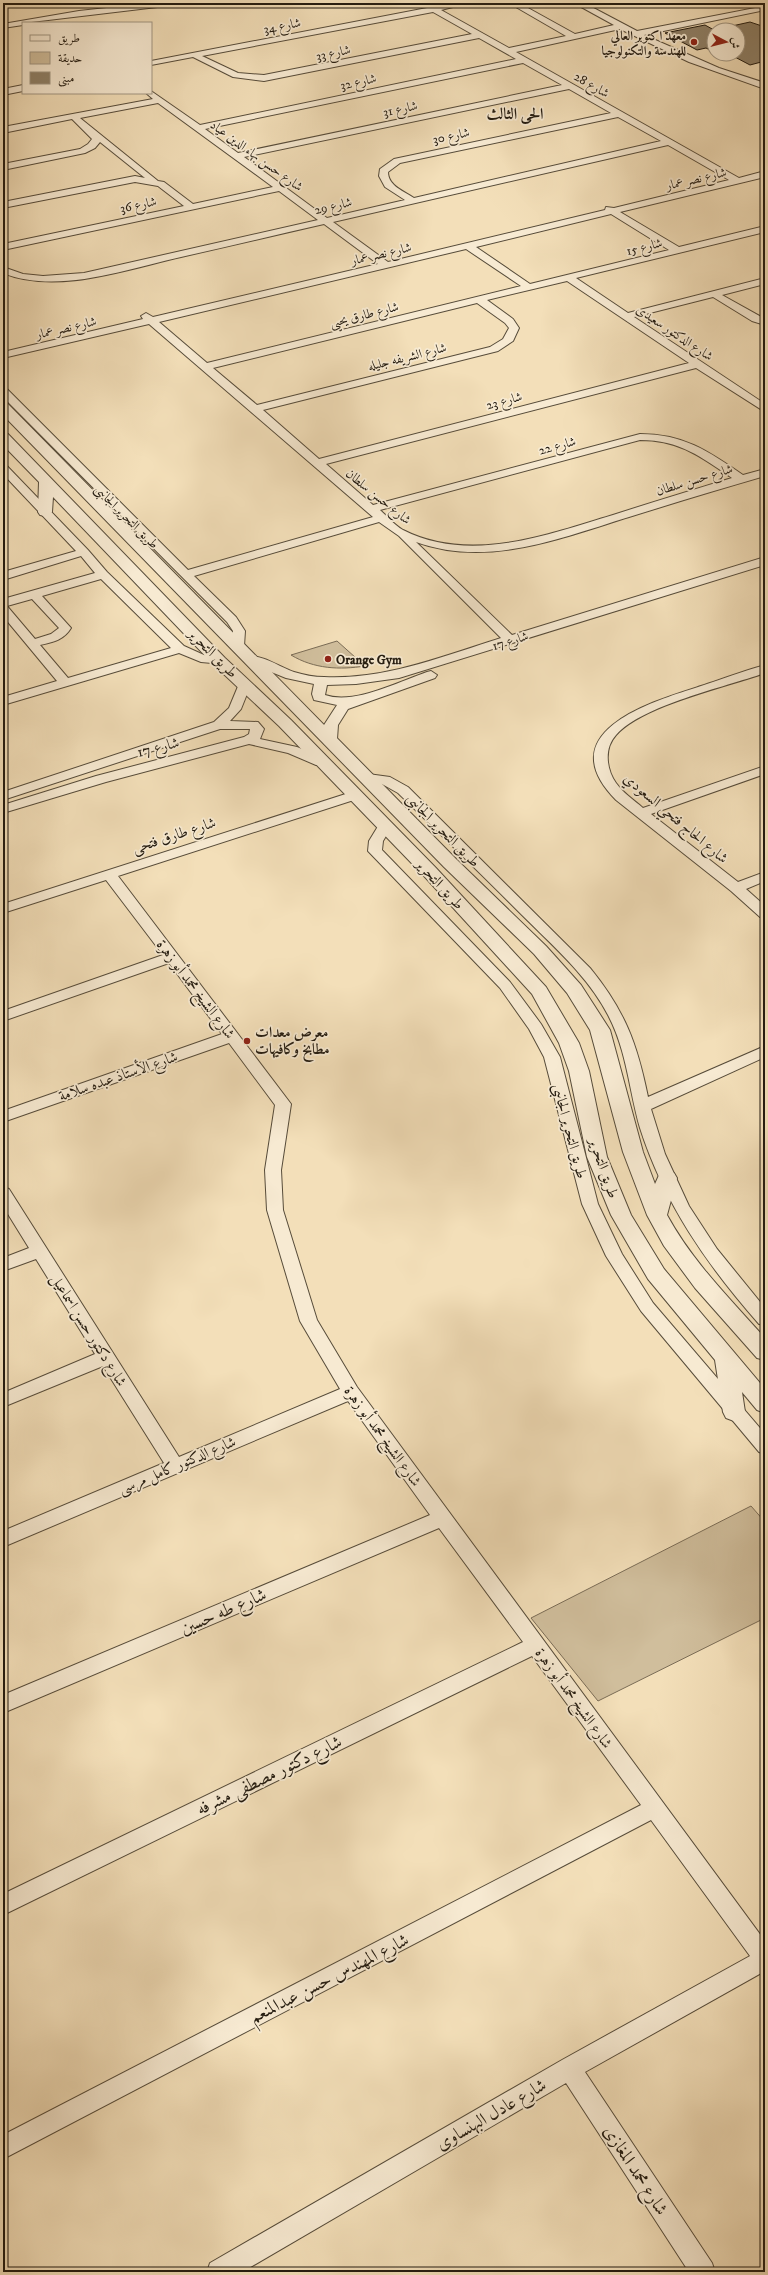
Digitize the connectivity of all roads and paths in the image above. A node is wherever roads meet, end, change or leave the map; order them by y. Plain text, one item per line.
1 (116, 3) edge
2 (174, 3) edge
3 (465, 3) edge
4 (513, 3) edge
5 (578, 3) edge
6 (593, 3) edge
7 (765, 8) edge
8 (434, 9) junction
9 (3, 20) edge
10 (27, 22) edge
11 (22, 23) edge
12 (3, 26) edge
13 (622, 26) junction
14 (644, 32) junction
15 (636, 34) junction
16 (480, 35) junction
17 (574, 36) junction
18 (508, 51) junction
19 (195, 55) junction
20 (523, 60) junction
21 (152, 63) edge
22 (765, 80) edge
23 (570, 86) junction
24 (765, 86) edge
25 (22, 88) edge
26 (3, 92) edge
27 (151, 94) edge
28 (160, 100) junction
29 (618, 114) junction
30 (74, 117) junction
31 (198, 128) junction
32 (3, 130) edge
33 (94, 133) junction
34 (669, 142) junction
35 (236, 156) junction
36 (3, 167) edge
37 (765, 167) edge
38 (765, 174) edge
39 (734, 179) junction
40 (154, 181) junction
41 (280, 188) junction
42 (412, 200) junction
43 (3, 205) edge
44 (190, 206) junction
45 (604, 206) junction
46 (613, 212) junction
47 (324, 220) junction
48 (765, 229) edge
49 (468, 246) junction
50 (3, 248) edge
51 (678, 251) junction
52 (378, 259) junction
53 (386, 266) junction
54 (3, 270) edge
55 (569, 278) junction
56 (765, 281) edge
57 (530, 288) junction
58 (714, 294) junction
59 (480, 300) junction
60 (627, 316) junction
61 (147, 318) junction
62 (765, 322) edge
63 (3, 348) edge
64 (3, 355) edge
65 (698, 364) junction
66 (205, 367) junction
67 (3, 391) edge
68 (760, 401) edge
69 (3, 407) edge
70 (254, 409) junction
71 (765, 409) edge
72 (3, 437) edge
73 (317, 463) junction
74 (3, 468) edge
75 (765, 472) edge
76 (742, 479) junction
77 (46, 481) junction
78 (85, 491) junction
79 (109, 499) junction
80 (371, 509) junction
81 (45, 512) junction
82 (382, 518) junction
83 (398, 532) junction
84 (84, 552) junction
85 (150, 556) junction
86 (765, 561) edge
87 (129, 567) junction
88 (765, 570) edge
89 (103, 575) junction
90 (3, 576) edge
91 (179, 576) junction
92 (150, 588) junction
93 (34, 594) junction
94 (3, 603) edge
95 (3, 608) edge
96 (510, 640) junction
97 (32, 643) junction
98 (180, 649) junction
99 (252, 660) junction
100 (219, 661) junction
101 (765, 669) edge
102 (321, 682) junction
103 (65, 683) junction
104 (245, 684) junction
105 (359, 699) junction
106 (3, 701) edge
107 (219, 725) junction
108 (249, 740) junction
109 (330, 740) junction
110 (321, 762) junction
111 (765, 770) edge
112 (368, 778) junction
113 (355, 795) junction
114 (3, 796) edge
115 (3, 809) edge
116 (641, 813) junction
117 (385, 826) junction
118 (450, 863) junction
119 (430, 872) junction
120 (109, 874) junction
121 (765, 876) edge
122 (736, 888) junction
123 (481, 892) junction
124 (454, 898) junction
125 (3, 909) edge
126 (765, 914) edge
127 (171, 957) junction
128 (3, 1016) edge
129 (232, 1036) junction
130 (765, 1051) edge
131 (643, 1106) junction
132 (3, 1117) edge
133 (667, 1178) junction
134 (3, 1193) edge
135 (657, 1215) junction
136 (39, 1251) junction
137 (3, 1265) edge
138 (765, 1320) edge
139 (765, 1352) edge
140 (106, 1357) junction
141 (726, 1359) junction
142 (351, 1392) junction
143 (3, 1400) edge
144 (765, 1404) edge
145 (734, 1412) junction
146 (765, 1447) edge
147 (175, 1466) junction
148 (443, 1518) junction
149 (3, 1539) edge
150 (536, 1645) junction
151 (3, 1704) edge
152 (655, 1808) junction
153 (3, 1905) edge
154 (765, 1959) edge
155 (570, 2068) junction
156 (3, 2147) edge
157 (219, 2272) edge
158 (703, 2272) edge

1 - 9 street
2 - 10 street
3 - 8 street, شارع 34
4 - 17 street
5 - 13 street
6 - 14 street
7 - 14 street
8 - 16 street, شارع 28
8 - 19 street, شارع 34
11 - 12 street
13 - 15 street
13 - 17 street
14 - 15 street
14 - 22 street
15 - 24 street
16 - 18 street, شارع 28
16 - 19 street, شارع 33
17 - 18 street
18 - 20 street, شارع 28
19 - 21 street, شارع 34
20 - 23 street, شارع 28
20 - 31 street, شارع 32
23 - 29 street, شارع 28
23 - 35 street, شارع 31
25 - 26 street
27 - 28 street, شارع حسن بهاء الدين عياد
28 - 30 street
28 - 31 street, شارع حسن بهاء الدين عياد
29 - 34 street, شارع 28
29 - 42 street, شارع 30
30 - 32 street
30 - 33 street
31 - 35 street, شارع حسن بهاء الدين عياد
33 - 36 street
33 - 40 street
34 - 39 street, شارع 28
34 - 42 street, شارع 29
35 - 41 street, شارع حسن بهاء الدين عياد
37 - 39 street, شارع نصر عمار
38 - 39 street, شارع نصر عمار
39 - 45 street, شارع نصر عمار
39 - 46 street, شارع نصر عمار
40 - 43 street
40 - 44 street
41 - 44 street, شارع 36
41 - 47 street, شارع حسن بهاء الدين عياد
42 - 47 street, شارع 29
44 - 50 street, شارع 36
45 - 46 street
45 - 52 street, شارع نصر عمار
46 - 49 street, شارع نصر عمار
46 - 51 street
47 - 52 street, شارع حسن بهاء الدين عياد
47 - 54 street, شارع 29
48 - 51 street, شارع 15
49 - 53 street, شارع نصر عمار
49 - 57 street
51 - 55 street, شارع 15
52 - 53 street, شارع حسن بهاء الدين عياد
52 - 61 street, شارع نصر عمار
53 - 61 street, شارع نصر عمار
55 - 57 street, شارع 15
55 - 60 street, شارع الدكتور سعيدى
56 - 58 street
57 - 59 street, شارع طارق يحيى
58 - 60 street
58 - 62 street
59 - 66 street, شارع طارق يحيى
59 - 70 street, شارع الشريفه جليله
60 - 65 street, شارع الدكتور سعيدى
61 - 63 street, شارع نصر عمار
61 - 64 street, شارع نصر عمار
61 - 66 street, شارع حسن سلطان
65 - 68 street, شارع الدكتور سعيدى
65 - 73 street, شارع 23
66 - 70 street, شارع حسن سلطان
67 - 79 street, طريق التحرير الجانبى
68 - 71 street, شارع الدكتور سعيدى
69 - 78 street, طريق التحرير
70 - 73 street, شارع حسن سلطان
72 - 77 street, طريق التحرير
73 - 80 street, شارع حسن سلطان
74 - 81 street
75 - 76 street, شارع حسن سلطان
76 - 80 street, شارع 22
76 - 83 street, شارع حسن سلطان
77 - 81 street
77 - 87 street, طريق التحرير
78 - 79 street
78 - 85 street, طريق التحرير
79 - 91 street, طريق التحرير الجانبى
80 - 82 street, شارع حسن سلطان
81 - 84 street
82 - 83 street, شارع حسن سلطان
82 - 91 street
83 - 96 street
84 - 89 street
84 - 90 street
85 - 87 street
85 - 91 street, طريق التحرير
86 - 96 street, شارع 17
87 - 92 street, طريق التحرير
88 - 105 street, شارع 17
89 - 93 street
89 - 98 street
91 - 92 street
91 - 99 street, طريق التحرير
92 - 100 street, طريق التحرير
93 - 94 street
93 - 97 street
95 - 97 street
96 - 102 street, شارع 17
97 - 103 street
98 - 100 street
98 - 103 street
99 - 102 street, شارع 17
99 - 109 street, طريق التحرير
100 - 104 street, طريق التحرير
101 - 116 street, شارع الحاج فتحي السعودي
102 - 105 street
103 - 106 street
104 - 107 street, شارع 17
104 - 110 street, طريق التحرير
105 - 109 street, شارع 17
107 - 108 street
107 - 114 street, شارع 17
108 - 110 street, شارع 17
108 - 115 street, شارع 17
109 - 112 street, طريق التحرير
110 - 113 street, طريق التحرير
111 - 116 street
112 - 118 street, طريق التحرير
112 - 131 street, طريق التحرير الجانبى
113 - 117 street, طريق التحرير
113 - 120 street, شارع طارق فتحى
116 - 122 street, شارع الحاج فتحي السعودي
117 - 119 street, طريق التحرير
117 - 145 street, طريق التحرير الجانبى
118 - 119 street
118 - 123 street, طريق التحرير
119 - 124 street, طريق التحرير
120 - 125 street, شارع طارق فتحى
120 - 127 street, شارع الشيخ محمد أبو زهرة
121 - 122 street
122 - 126 street, شارع الحاج فتحي السعودي
123 - 124 street
123 - 135 street, طريق التحرير
124 - 141 street, طريق التحرير
127 - 128 street
127 - 129 street, شارع الشيخ محمد أبو زهرة
129 - 132 street, شارع الأستاذ عبده سلامة
129 - 142 street, شارع الشيخ محمد أبو زهرة
130 - 131 street
131 - 133 street, طريق التحرير الجانبى
133 - 135 street
133 - 138 street, طريق التحرير الجانبى
134 - 136 street, شارع دكتور حسن اسماعيل
135 - 139 street, طريق التحرير
136 - 137 street
136 - 140 street, شارع دكتور حسن اسماعيل
140 - 143 street
140 - 147 street, شارع دكتور حسن اسماعيل
141 - 144 street, طريق التحرير
141 - 145 street
142 - 147 street, شارع الدكتور كامل مرسى
142 - 148 street, شارع الشيخ محمد أبو زهرة
145 - 146 street, طريق التحرير الجانبى
147 - 149 street, شارع الدكتور كامل مرسى
148 - 150 street, شارع الشيخ محمد أبو زهرة
148 - 151 street, شارع طه حسين
150 - 152 street, شارع الشيخ محمد أبو زهرة
150 - 153 street, شارع دكتور مصطفى مشرفه
152 - 154 street, شارع الشيخ محمد أبو زهرة
152 - 156 street, شارع المهندس حسن عبدالمنعم
154 - 155 street, شارع عادل البهنساوى
155 - 157 street, شارع عادل البهنساوى
155 - 158 street, شارع محمد المغازى

